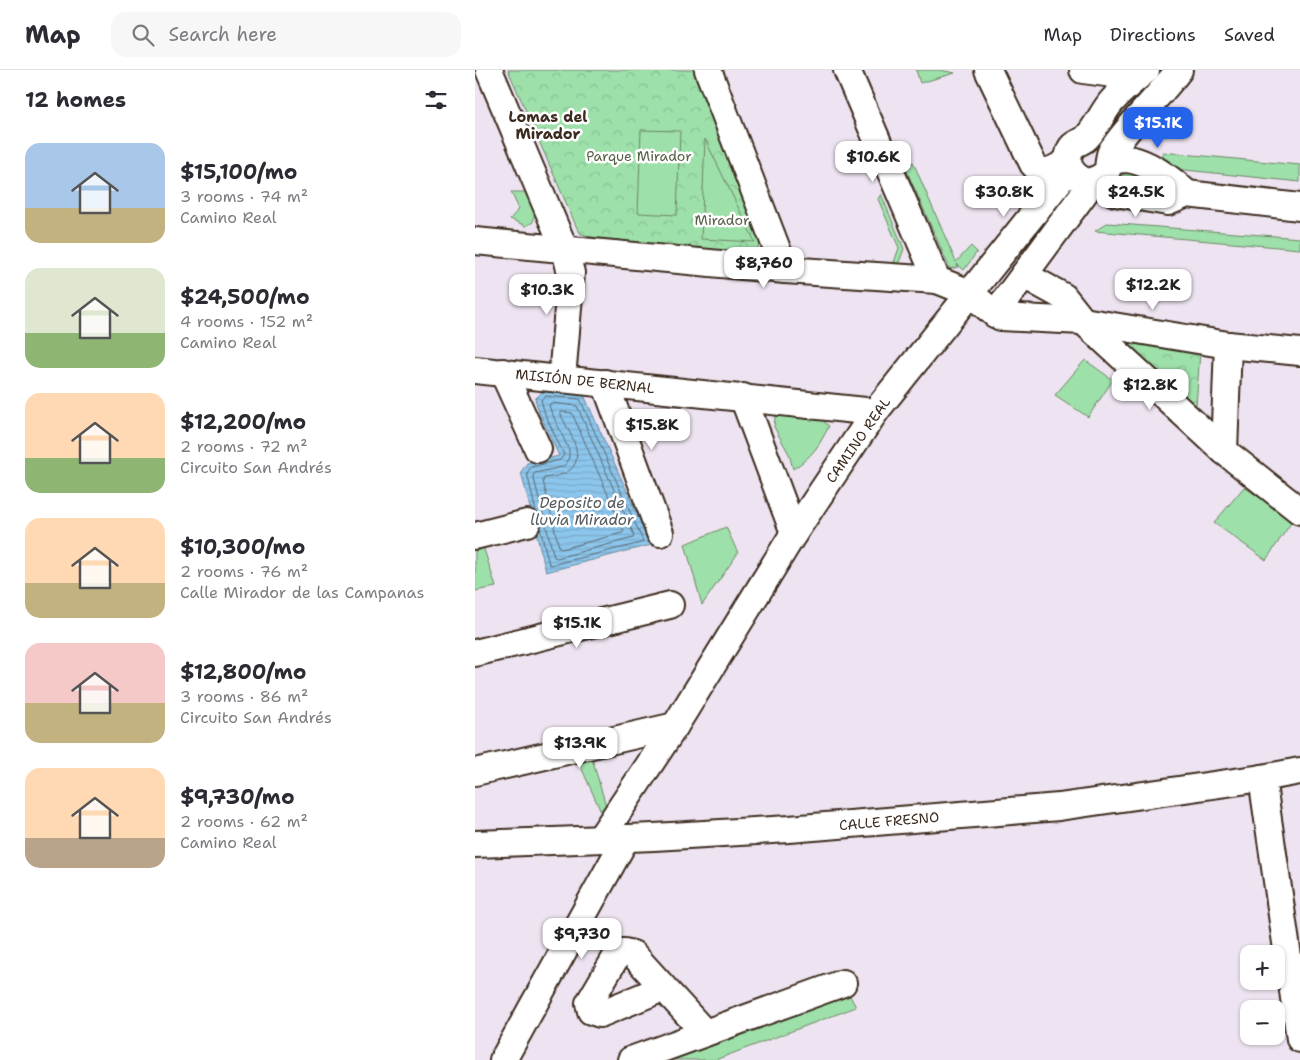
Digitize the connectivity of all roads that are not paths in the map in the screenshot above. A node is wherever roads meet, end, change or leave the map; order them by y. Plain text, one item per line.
1 (489, 70) edge
2 (708, 70) edge
3 (847, 70) edge
4 (988, 70) edge
5 (1083, 70) edge
6 (1179, 70) edge
7 (1144, 72) edge
8 (1074, 154) junction
9 (1103, 168) junction
10 (1187, 194) junction
11 (1300, 207) edge
12 (475, 241) edge
13 (565, 250) junction
14 (785, 270) junction
15 (1024, 275) junction
16 (937, 280) junction
17 (970, 293) junction
18 (995, 314) junction
19 (1083, 321) junction
20 (1228, 345) junction
21 (1300, 352) edge
22 (475, 370) edge
23 (503, 372) junction
24 (563, 378) junction
25 (605, 383) junction
26 (743, 397) junction
27 (875, 412) junction
28 (538, 449) dead end
29 (1224, 452) junction
30 (1300, 511) edge
31 (527, 523) dead end
32 (660, 533) dead end
33 (794, 533) junction
34 (475, 536) edge
35 (670, 605) dead end
36 (475, 653) edge
37 (675, 726) junction
38 (1300, 771) edge
39 (475, 772) edge
40 (1262, 778) junction
41 (613, 839) junction
42 (475, 844) edge
43 (843, 983) dead end
44 (663, 988) dead end
45 (705, 1033) junction
46 (1300, 1039) edge
47 (514, 1057) edge
48 (631, 1060) edge

1 - 13 street
2 - 14 street
3 - 16 street
4 - 8 street
5 - 7 street
6 - 9 street
7 - 8 street, CAMINO REAL
8 - 9 street
8 - 9 street
8 - 17 street, CAMINO REAL
9 - 10 street
9 - 10 street
9 - 15 street
10 - 11 street
12 - 13 street
13 - 14 street
13 - 24 street
14 - 16 street
15 - 18 street
15 - 19 street
16 - 17 street
17 - 18 street
17 - 27 street, CAMINO REAL
18 - 19 street
19 - 20 street
19 - 29 street
20 - 21 street
20 - 29 street
22 - 23 street, MISIÓN DE BERNAL
23 - 24 street, MISIÓN DE BERNAL
23 - 28 street
24 - 25 street, MISIÓN DE BERNAL
25 - 26 street, MISIÓN DE BERNAL
25 - 32 street
26 - 27 street, MISIÓN DE BERNAL
26 - 33 street
27 - 33 street, CAMINO REAL
29 - 30 street
31 - 34 street
33 - 37 street, CAMINO REAL
35 - 36 street
37 - 39 street
37 - 41 street, CAMINO REAL
38 - 40 street, CALLE FRESNO
40 - 41 street, CALLE FRESNO
40 - 46 street
41 - 42 street, CALLE FRESNO
41 - 47 street, CAMINO REAL
43 - 45 street
44 - 45 street
45 - 48 street

